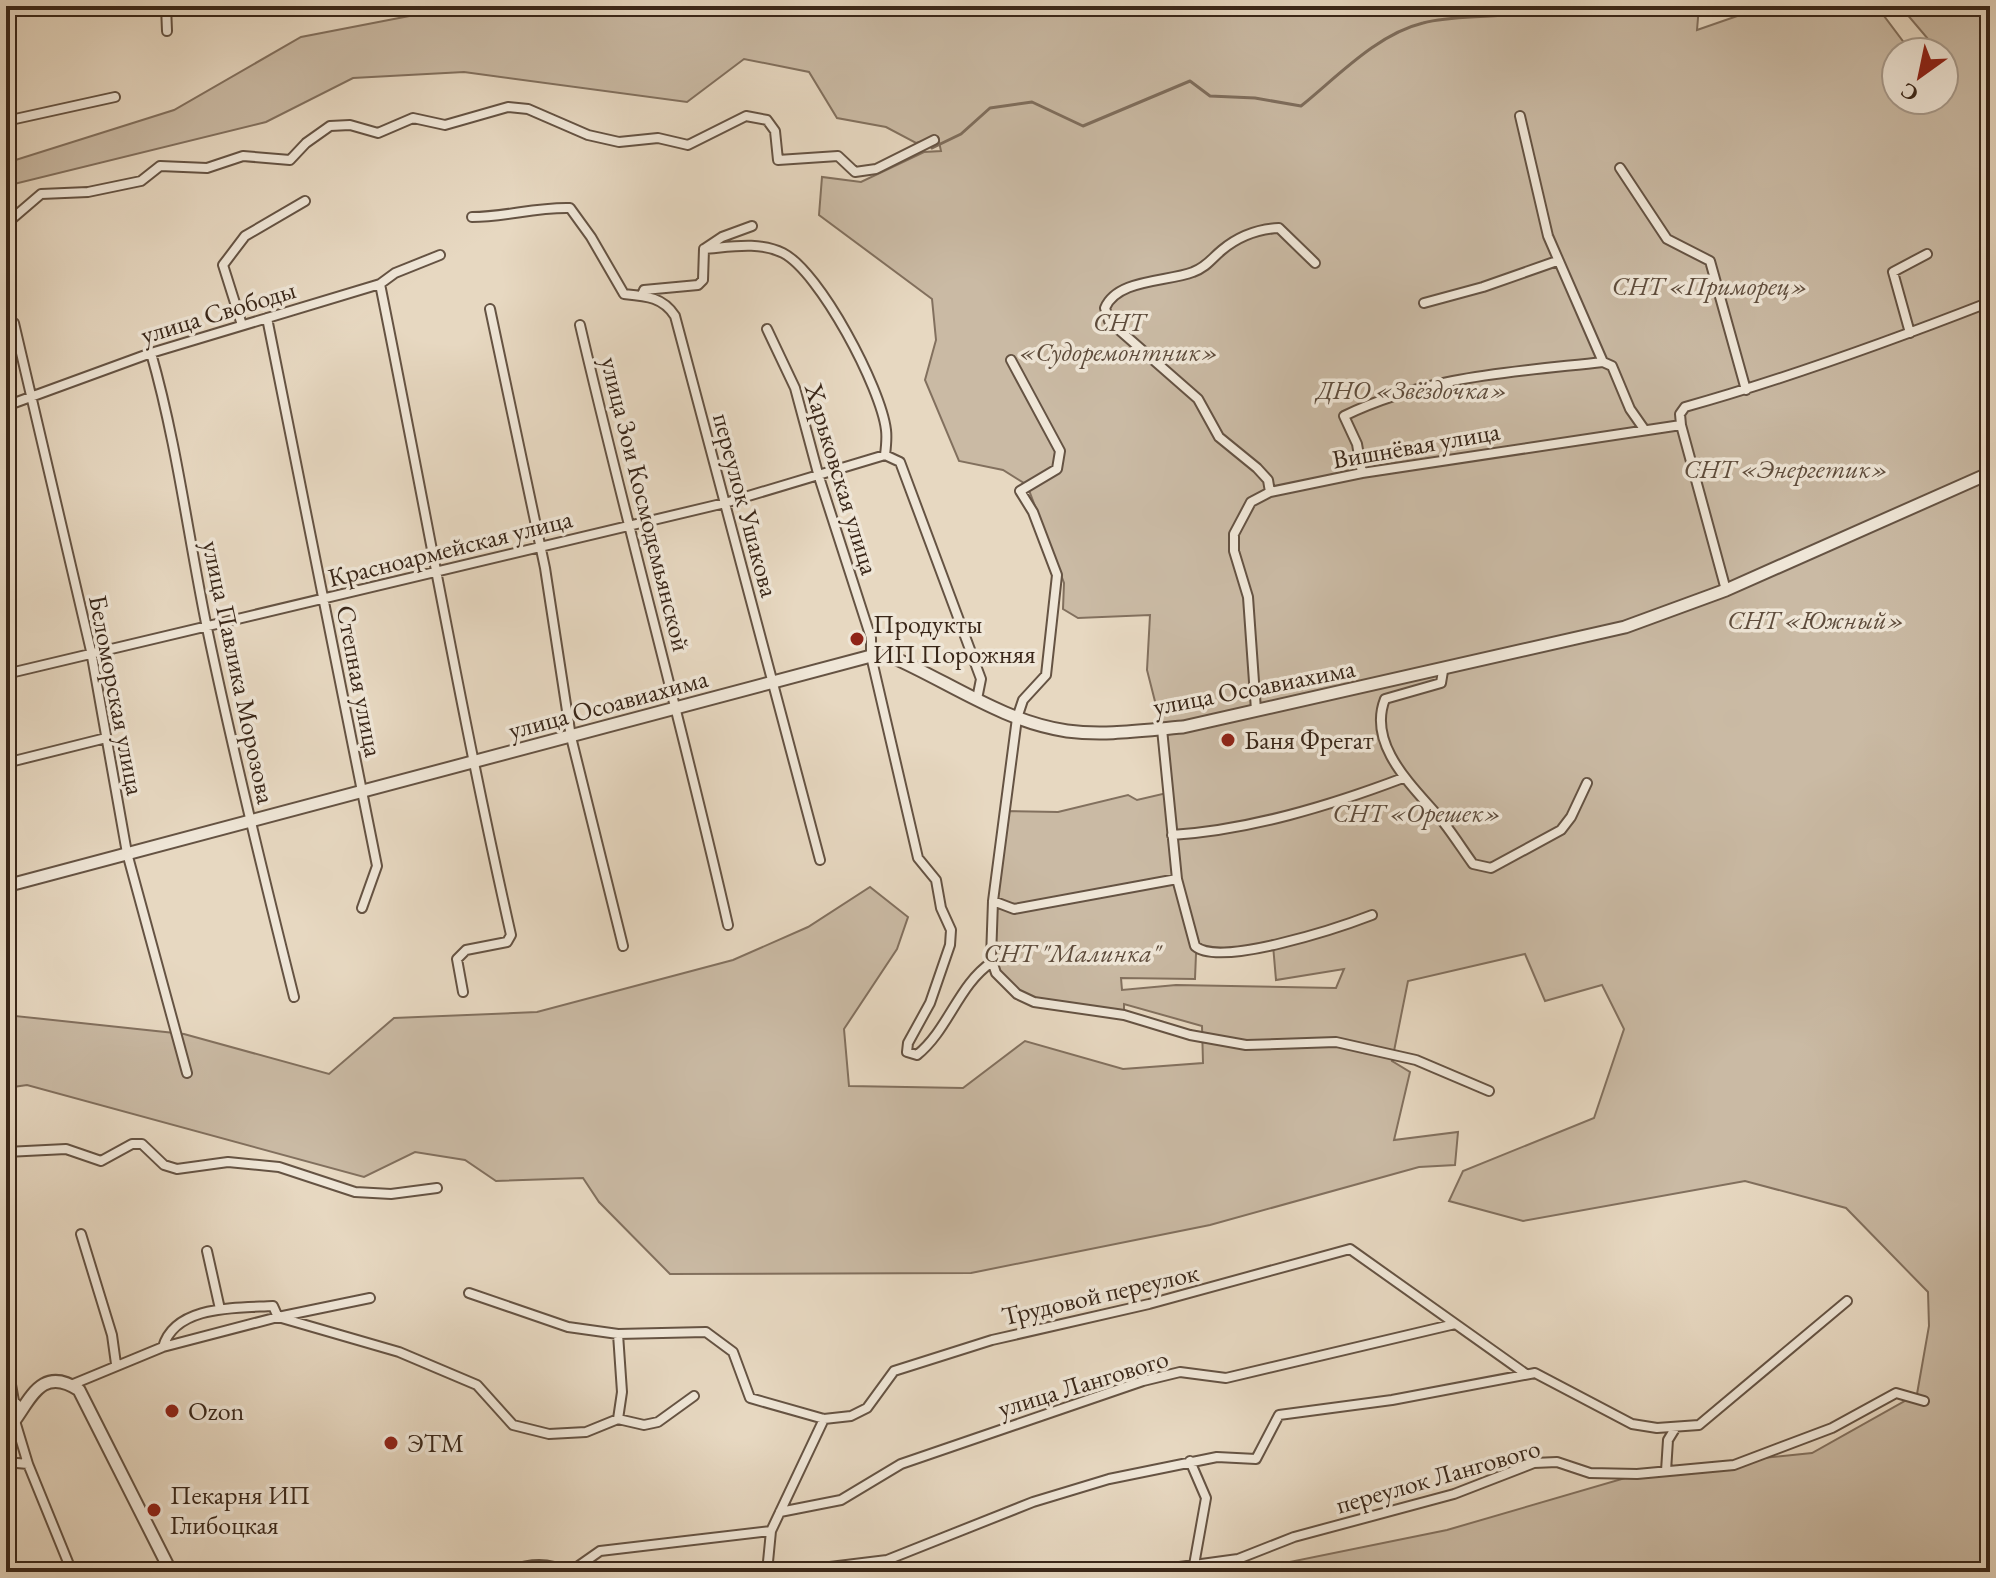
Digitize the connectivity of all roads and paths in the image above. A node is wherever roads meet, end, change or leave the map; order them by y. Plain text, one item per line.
1 (166, 6) edge
2 (167, 31) dead end
3 (115, 97) dead end
4 (1520, 116) dead end
5 (6, 121) edge
6 (934, 140) dead end
7 (1620, 168) dead end
8 (305, 201) dead end
9 (472, 217) dead end
10 (6, 224) edge
11 (752, 226) dead end
12 (704, 249) junction
13 (1927, 254) dead end
14 (440, 255) dead end
15 (1557, 261) junction
16 (1315, 263) dead end
17 (380, 284) junction
18 (642, 295) junction
19 (1990, 302) edge
20 (1424, 303) dead end
21 (490, 309) dead end
22 (267, 318) junction
23 (14, 323) dead end
24 (242, 325) junction
25 (580, 325) dead end
26 (767, 329) dead end
27 (1910, 333) junction
28 (151, 353) junction
29 (1011, 360) dead end
30 (1603, 362) junction
31 (1746, 390) junction
32 (33, 396) junction
33 (6, 406) edge
34 (1681, 425) junction
35 (1644, 429) junction
36 (885, 455) junction
37 (1362, 473) junction
38 (1990, 473) edge
39 (819, 477) junction
40 (1270, 492) junction
41 (725, 503) junction
42 (627, 525) junction
43 (540, 545) junction
44 (438, 570) junction
45 (1726, 590) junction
46 (325, 600) junction
47 (207, 625) junction
48 (91, 651) junction
49 (871, 656) junction
50 (1443, 671) junction
51 (6, 674) edge
52 (775, 683) junction
53 (977, 699) junction
54 (679, 708) junction
55 (1256, 710) junction
56 (1017, 718) junction
57 (1162, 729) junction
58 (571, 737) junction
59 (106, 738) junction
60 (472, 762) junction
61 (6, 763) edge
62 (1403, 778) junction
63 (1587, 783) dead end
64 (362, 793) junction
65 (249, 821) junction
66 (1172, 835) junction
67 (127, 853) junction
68 (820, 860) dead end
69 (1177, 879) junction
70 (6, 886) edge
71 (993, 901) junction
72 (362, 908) dead end
73 (1372, 915) dead end
74 (728, 925) dead end
75 (623, 946) dead end
76 (992, 962) junction
77 (463, 992) dead end
78 (294, 997) dead end
79 (187, 1073) dead end
80 (1489, 1091) dead end
81 (6, 1152) edge
82 (437, 1188) dead end
83 (81, 1234) dead end
84 (207, 1251) dead end
85 (469, 1293) dead end
86 (370, 1298) dead end
87 (1847, 1301) dead end
88 (220, 1309) junction
89 (278, 1317) junction
90 (1455, 1324) junction
91 (618, 1334) junction
92 (163, 1347) junction
93 (6, 1357) edge
94 (116, 1364) junction
95 (1526, 1374) junction
96 (71, 1385) junction
97 (694, 1396) dead end
98 (1924, 1401) dead end
99 (21, 1408) junction
100 (618, 1419) junction
101 (824, 1419) junction
102 (15, 1421) junction
103 (1676, 1427) junction
104 (6, 1431) edge
105 (1190, 1461) junction
106 (6, 1462) edge
107 (28, 1464) junction
108 (1666, 1471) junction
109 (780, 1512) junction
110 (771, 1531) junction
111 (1194, 1565) junction
112 (72, 1572) edge
113 (171, 1572) edge
114 (505, 1572) edge
115 (568, 1572) edge
116 (767, 1572) edge
117 (789, 1572) edge
118 (1143, 1572) edge

1 - 2 street
3 - 5 street
4 - 15 street
6 - 10 street
7 - 31 street
8 - 24 street
9 - 18 street, переулок Ушакова
11 - 12 street
12 - 18 street
12 - 36 street
13 - 27 street
14 - 17 street, улица Свободы
15 - 20 street
15 - 30 street
16 - 40 street
17 - 22 street, улица Свободы
17 - 44 street
18 - 41 street, переулок Ушакова
19 - 27 street
21 - 43 street
22 - 24 street, улица Свободы
22 - 46 street, Степная улица
23 - 32 street, Беломорская улица
24 - 28 street, улица Свободы
25 - 42 street, улица Зои Космодемьянской
26 - 39 street, Харьковская улица
27 - 31 street
28 - 32 street, улица Свободы
28 - 47 street, улица Павлика Морозова
29 - 56 street
30 - 35 street
30 - 37 street
31 - 34 street
32 - 33 street, улица Свободы
32 - 48 street, Беломорская улица
34 - 35 street, Вишнёвая улица
34 - 45 street
35 - 37 street, Вишнёвая улица
36 - 39 street, Красноармейская улица
36 - 53 street
37 - 40 street, Вишнёвая улица
38 - 45 street, улица Осоавиахима
39 - 41 street, Красноармейская улица
39 - 49 street, Харьковская улица
40 - 55 street, Вишнёвая улица
41 - 42 street, Красноармейская улица
41 - 52 street, переулок Ушакова
42 - 43 street, Красноармейская улица
42 - 54 street, улица Зои Космодемьянской
43 - 44 street, Красноармейская улица
43 - 58 street
44 - 46 street, Красноармейская улица
44 - 60 street
45 - 50 street, улица Осоавиахима
46 - 47 street, Красноармейская улица
46 - 64 street, Степная улица
47 - 48 street, Красноармейская улица
47 - 65 street, улица Павлика Морозова
48 - 51 street, Красноармейская улица
48 - 59 street, Беломорская улица
49 - 52 street, улица Осоавиахима
49 - 53 street, улица Осоавиахима
49 - 76 street, Харьковская улица
50 - 55 street, улица Осоавиахима
50 - 62 street
52 - 54 street, улица Осоавиахима
52 - 68 street, переулок Ушакова
53 - 56 street, улица Осоавиахима
54 - 58 street, улица Осоавиахима
54 - 74 street, улица Зои Космодемьянской
55 - 57 street, улица Осоавиахима
56 - 57 street, улица Осоавиахима
56 - 71 street
57 - 66 street
58 - 60 street, улица Осоавиахима
58 - 75 street
59 - 61 street
59 - 67 street, Беломорская улица
60 - 64 street, улица Осоавиахима
60 - 77 street
62 - 63 street
62 - 66 street
64 - 65 street, улица Осоавиахима
64 - 72 street, Степная улица
65 - 67 street, улица Осоавиахима
65 - 78 street, улица Павлика Морозова
66 - 69 street
67 - 70 street, улица Осоавиахима
67 - 79 street, Беломорская улица
69 - 71 street
69 - 73 street
71 - 76 street
76 - 80 street
81 - 82 street
83 - 94 street
84 - 88 street
85 - 91 street
86 - 89 street
87 - 103 street
88 - 89 street
88 - 92 street
89 - 92 street
89 - 100 street
90 - 95 street, Трудовой переулок
90 - 101 street, Трудовой переулок
90 - 109 street, улица Лангового
91 - 100 street
91 - 101 street, Трудовой переулок
92 - 94 street
93 - 99 street
94 - 96 street
95 - 103 street, Трудовой переулок
95 - 105 street
96 - 99 street
96 - 113 street
97 - 100 street
98 - 108 street, переулок Лангового
99 - 102 street
101 - 109 street
102 - 104 street
102 - 107 street
103 - 108 street
105 - 111 street
105 - 117 street
106 - 107 street
107 - 112 street
108 - 111 street, переулок Лангового
109 - 110 street
110 - 115 street
110 - 116 street
111 - 118 street, переулок Лангового
114 - 115 street

